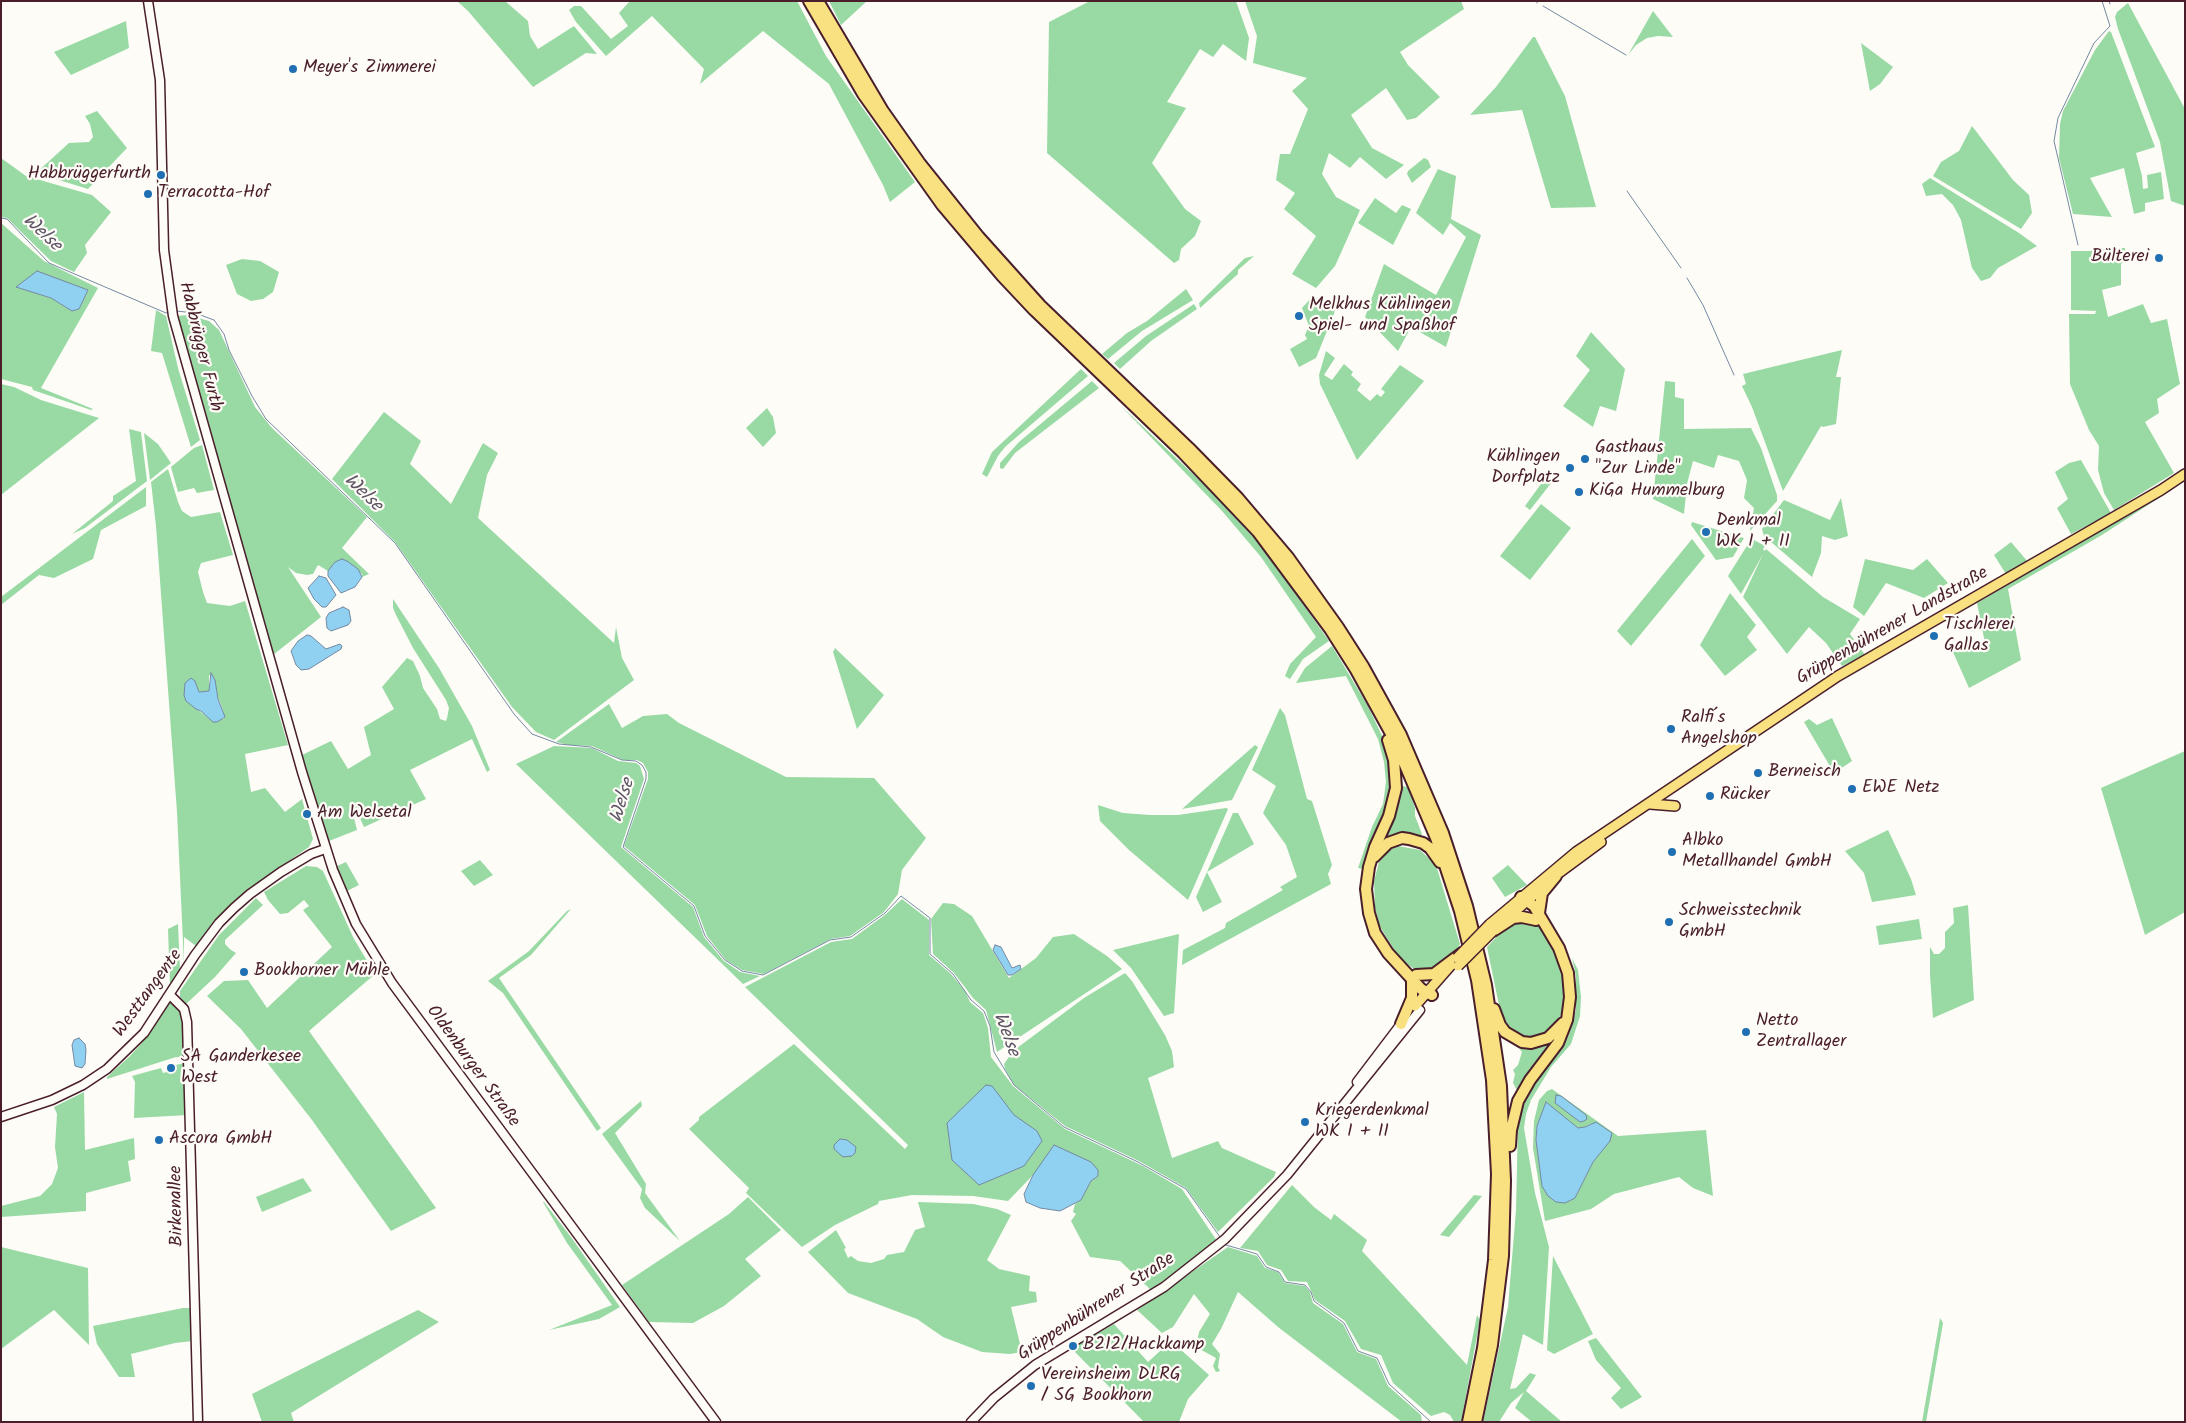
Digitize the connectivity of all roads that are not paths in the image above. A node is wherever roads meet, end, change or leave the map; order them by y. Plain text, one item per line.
1 (148, 1) edge
2 (810, 1) edge
3 (818, 1) edge
4 (2185, 474) edge
5 (278, 691) joint
6 (1383, 719) junction
7 (1650, 804) junction
8 (1675, 806) dead end
9 (1625, 821) junction
10 (325, 849) junction
11 (1370, 862) junction
12 (1556, 876) junction
13 (1455, 896) junction
14 (1523, 900) junction
15 (1537, 916) junction
16 (1492, 928) junction
17 (1458, 958) junction
18 (1414, 977) junction
19 (1486, 985) junction
20 (1430, 993) junction
21 (170, 996) junction
22 (1569, 1006) junction
23 (1417, 1008) junction
24 (1401, 1024) junction
25 (1339, 1109) junction
26 (1, 1117) edge
27 (1506, 1181) junction
28 (198, 1422) edge
29 (716, 1422) edge
30 (971, 1422) edge
31 (1468, 1422) edge
32 (1476, 1422) edge

1 - 5 street, Habbrügger Furth
2 - 6 highway
3 - 19 highway
4 - 7 main road, Grüppenbührener Landstraße
5 - 10 street, Oldenburger Straße
6 - 11 highway
6 - 13 highway
7 - 8 main road
7 - 9 main road, Grüppenbührener Landstraße
9 - 12 main road, Grüppenbührener Landstraße
9 - 14 main road, Grüppenbührener Landstraße
10 - 21 street, Westtangente
10 - 29 street, Oldenburger Straße
11 - 13 highway
11 - 18 highway
12 - 14 main road, Grüppenbührener Landstraße
12 - 15 highway
13 - 31 highway
14 - 15 highway
14 - 16 main road, Grüppenbührener Landstraße
15 - 16 highway
15 - 22 highway
16 - 17 main road, Grüppenbührener Landstraße, bridge
16 - 17 main road, Grüppenbührener Landstraße, bridge
17 - 18 highway
17 - 20 main road, Grüppenbührener Landstraße
18 - 20 highway
18 - 24 highway
19 - 22 highway
19 - 27 highway
20 - 23 main road, Grüppenbührener Landstraße
21 - 26 street, Westtangente
21 - 28 street, Birkenallee
22 - 27 highway
23 - 24 street, Grüppenbührener Straße
23 - 25 street, Grüppenbührener Straße
24 - 25 street, Grüppenbührener Straße
25 - 30 street, Grüppenbührener Straße
27 - 32 highway

